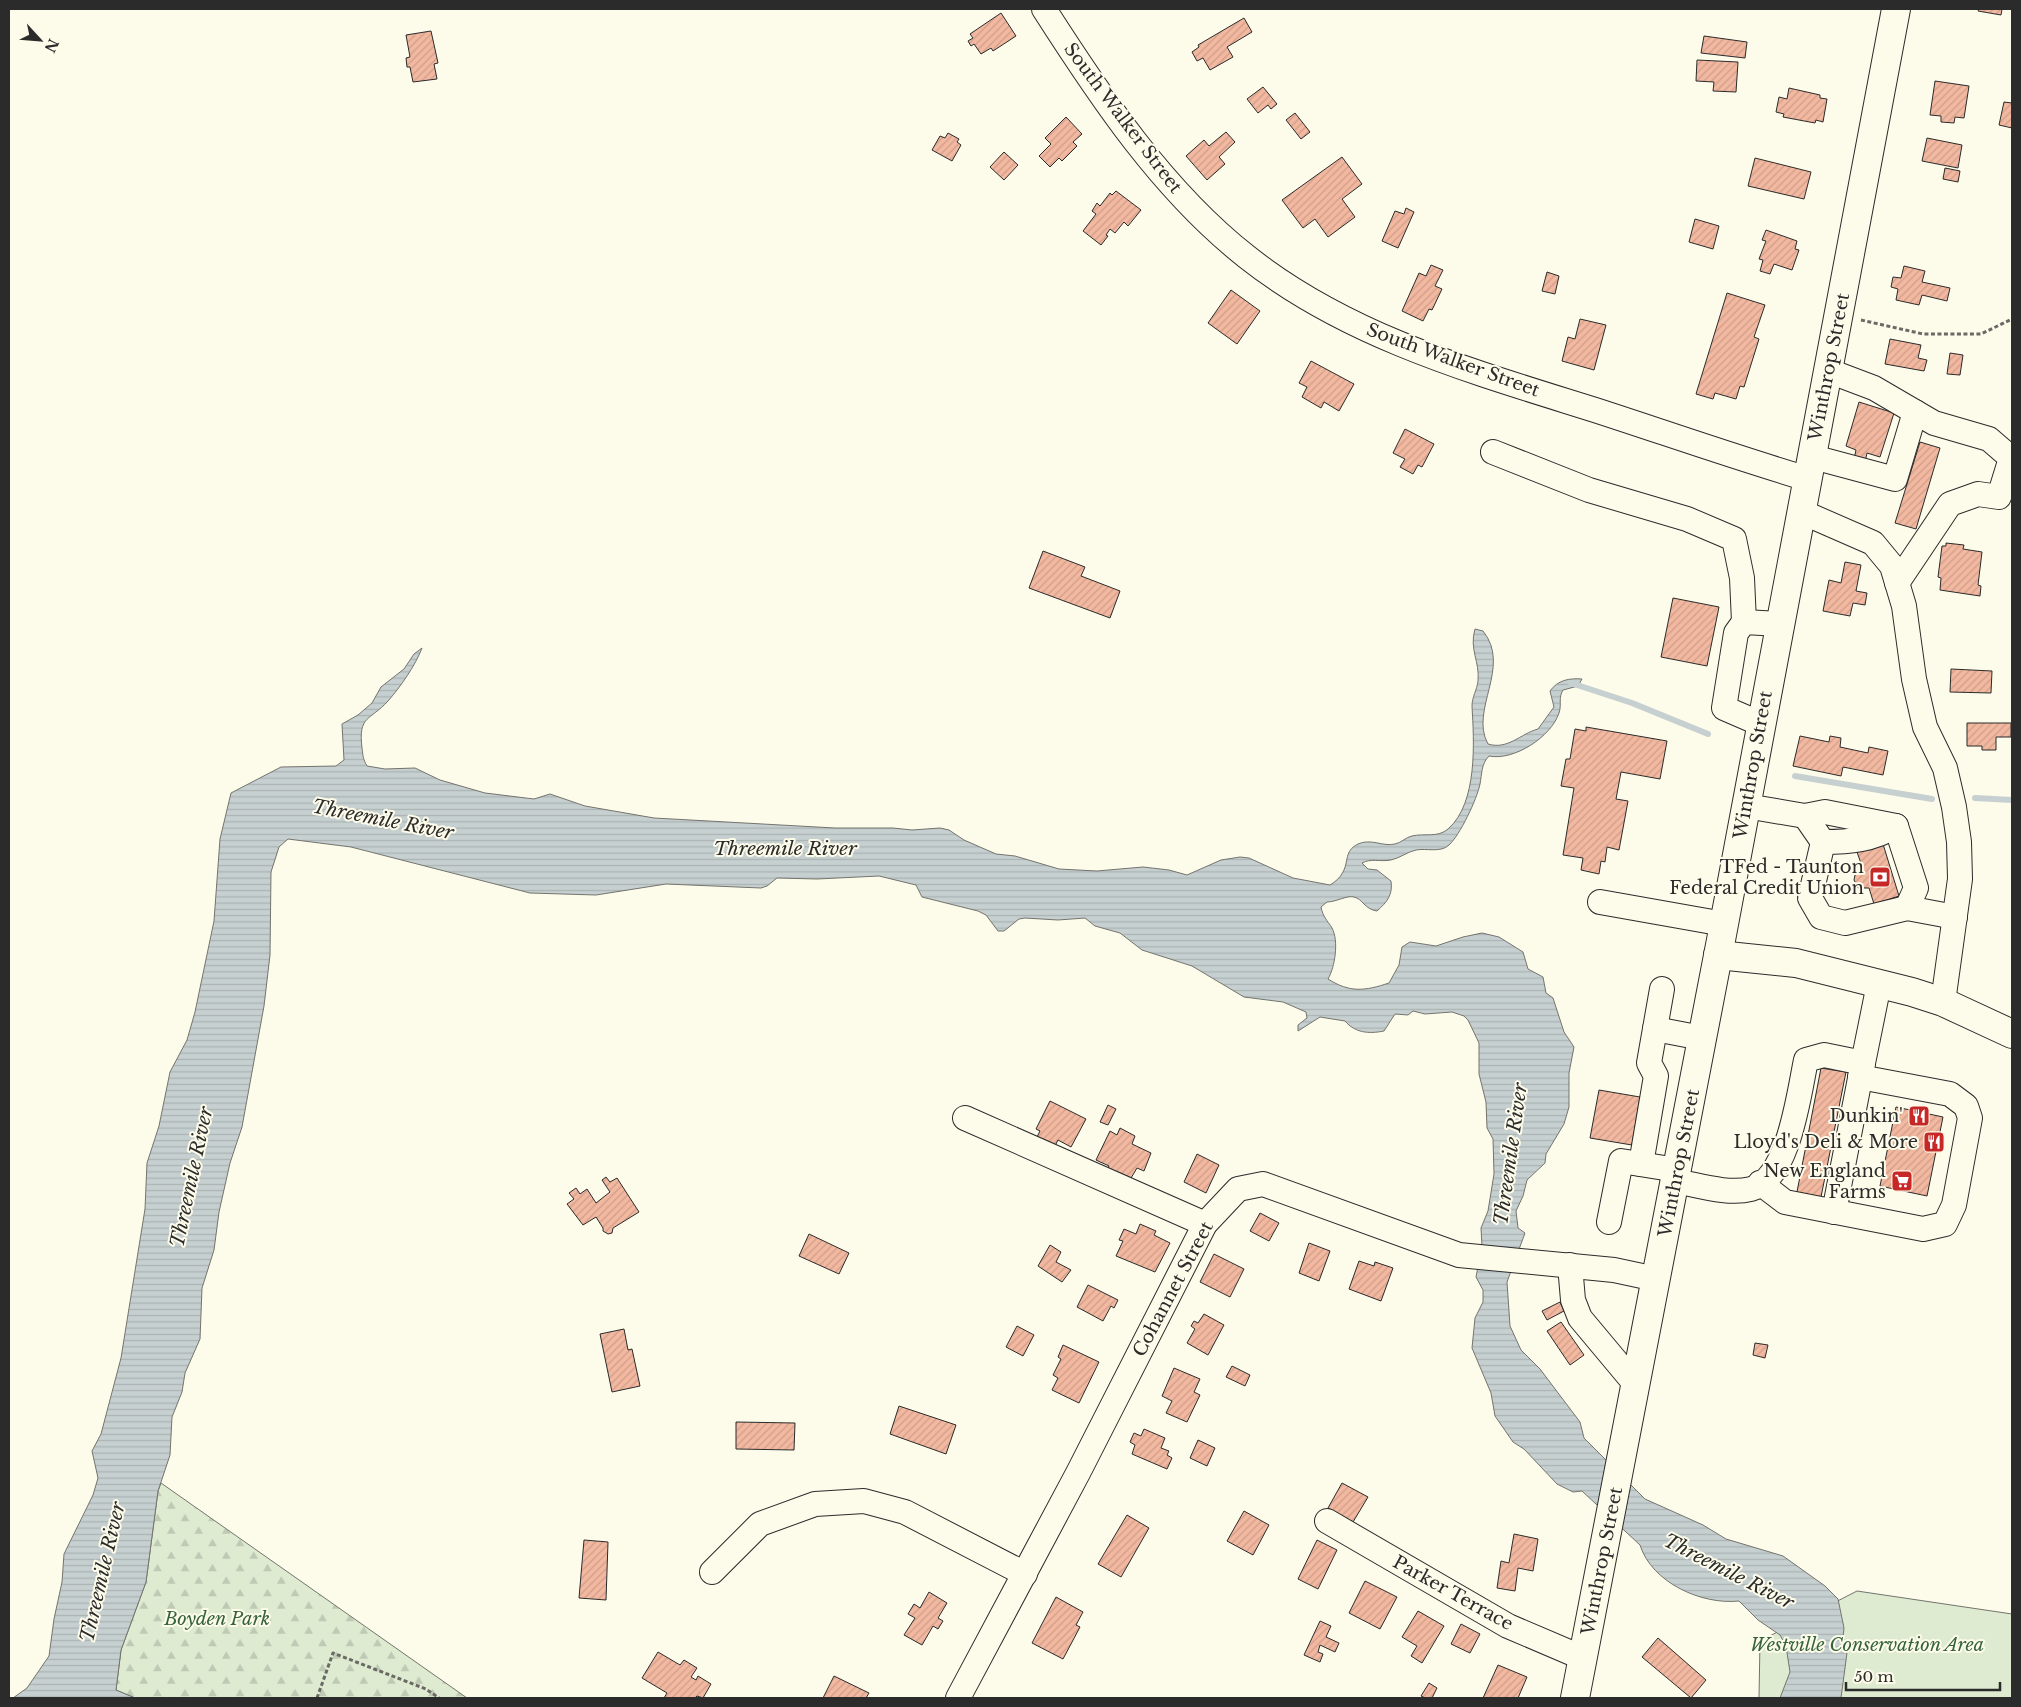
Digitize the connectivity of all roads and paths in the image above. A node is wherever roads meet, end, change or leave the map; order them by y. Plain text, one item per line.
1 (1044, 9) edge
2 (1896, 9) edge
3 (1839, 315) junction
4 (2012, 319) edge
5 (1828, 371) junction
6 (1915, 412) junction
7 (1493, 452) dead end
8 (1811, 468) junction
9 (1802, 512) junction
10 (1897, 583) junction
11 (1744, 622) junction
12 (1780, 624) junction
13 (1761, 724) junction
14 (1746, 806) junction
15 (1805, 816) junction
16 (1896, 826) junction
17 (1823, 842) junction
18 (1600, 902) dead end
19 (1907, 908) junction
20 (1954, 917) junction
21 (1724, 924) junction
22 (1718, 955) junction
23 (1879, 984) junction
24 (1662, 989) dead end
25 (1943, 1002) junction
26 (1655, 1029) junction
27 (2012, 1034) edge
28 (1702, 1038) junction
29 (1861, 1070) junction
30 (965, 1118) dead end
31 (1641, 1164) junction
32 (1676, 1176) junction
33 (1760, 1183) junction
34 (1834, 1212) junction
35 (1609, 1222) dead end
36 (1205, 1224) junction
37 (1559, 1265) junction
38 (1656, 1279) junction
39 (1636, 1385) junction
40 (1326, 1522) dead end
41 (712, 1572) dead end
42 (1025, 1574) junction
43 (1583, 1658) junction
44 (317, 1698) edge
45 (439, 1698) edge
46 (958, 1698) edge
47 (1575, 1698) edge

1 - 8 street, South Walker Street
2 - 3 main road, Winthrop Street
3 - 4 path
3 - 5 main road, Winthrop Street
5 - 6 street
5 - 8 main road, Winthrop Street
6 - 8 street, South Walker Street
6 - 10 street
7 - 11 street
8 - 9 main road, Winthrop Street
9 - 10 street
9 - 12 main road, Winthrop Street
10 - 20 street
11 - 12 street
11 - 13 street
12 - 13 main road, Winthrop Street
13 - 14 main road, Winthrop Street
14 - 15 street
14 - 21 main road, Winthrop Street
15 - 16 street
15 - 17 street
16 - 17 street
16 - 19 street
17 - 19 street
18 - 21 street
19 - 20 street
20 - 25 street
21 - 22 main road, Winthrop Street
22 - 23 main road
22 - 28 main road, Winthrop Street
23 - 25 main road
23 - 29 street
24 - 26 street
25 - 27 main road
26 - 28 street
26 - 31 street
28 - 32 main road, Winthrop Street
29 - 33 street
29 - 34 street
29 - 34 street
30 - 36 street
31 - 32 street
31 - 35 street
32 - 33 street
32 - 38 main road, Winthrop Street
33 - 34 street
36 - 37 street, Cohannet Street
36 - 42 street, Cohannet Street
37 - 38 street, Cohannet Street
37 - 39 street
38 - 39 main road, Winthrop Street
39 - 43 main road, Winthrop Street
40 - 43 street, Parker Terrace
41 - 42 street
42 - 46 street, Cohannet Street
43 - 47 main road, Winthrop Street
44 - 45 path

